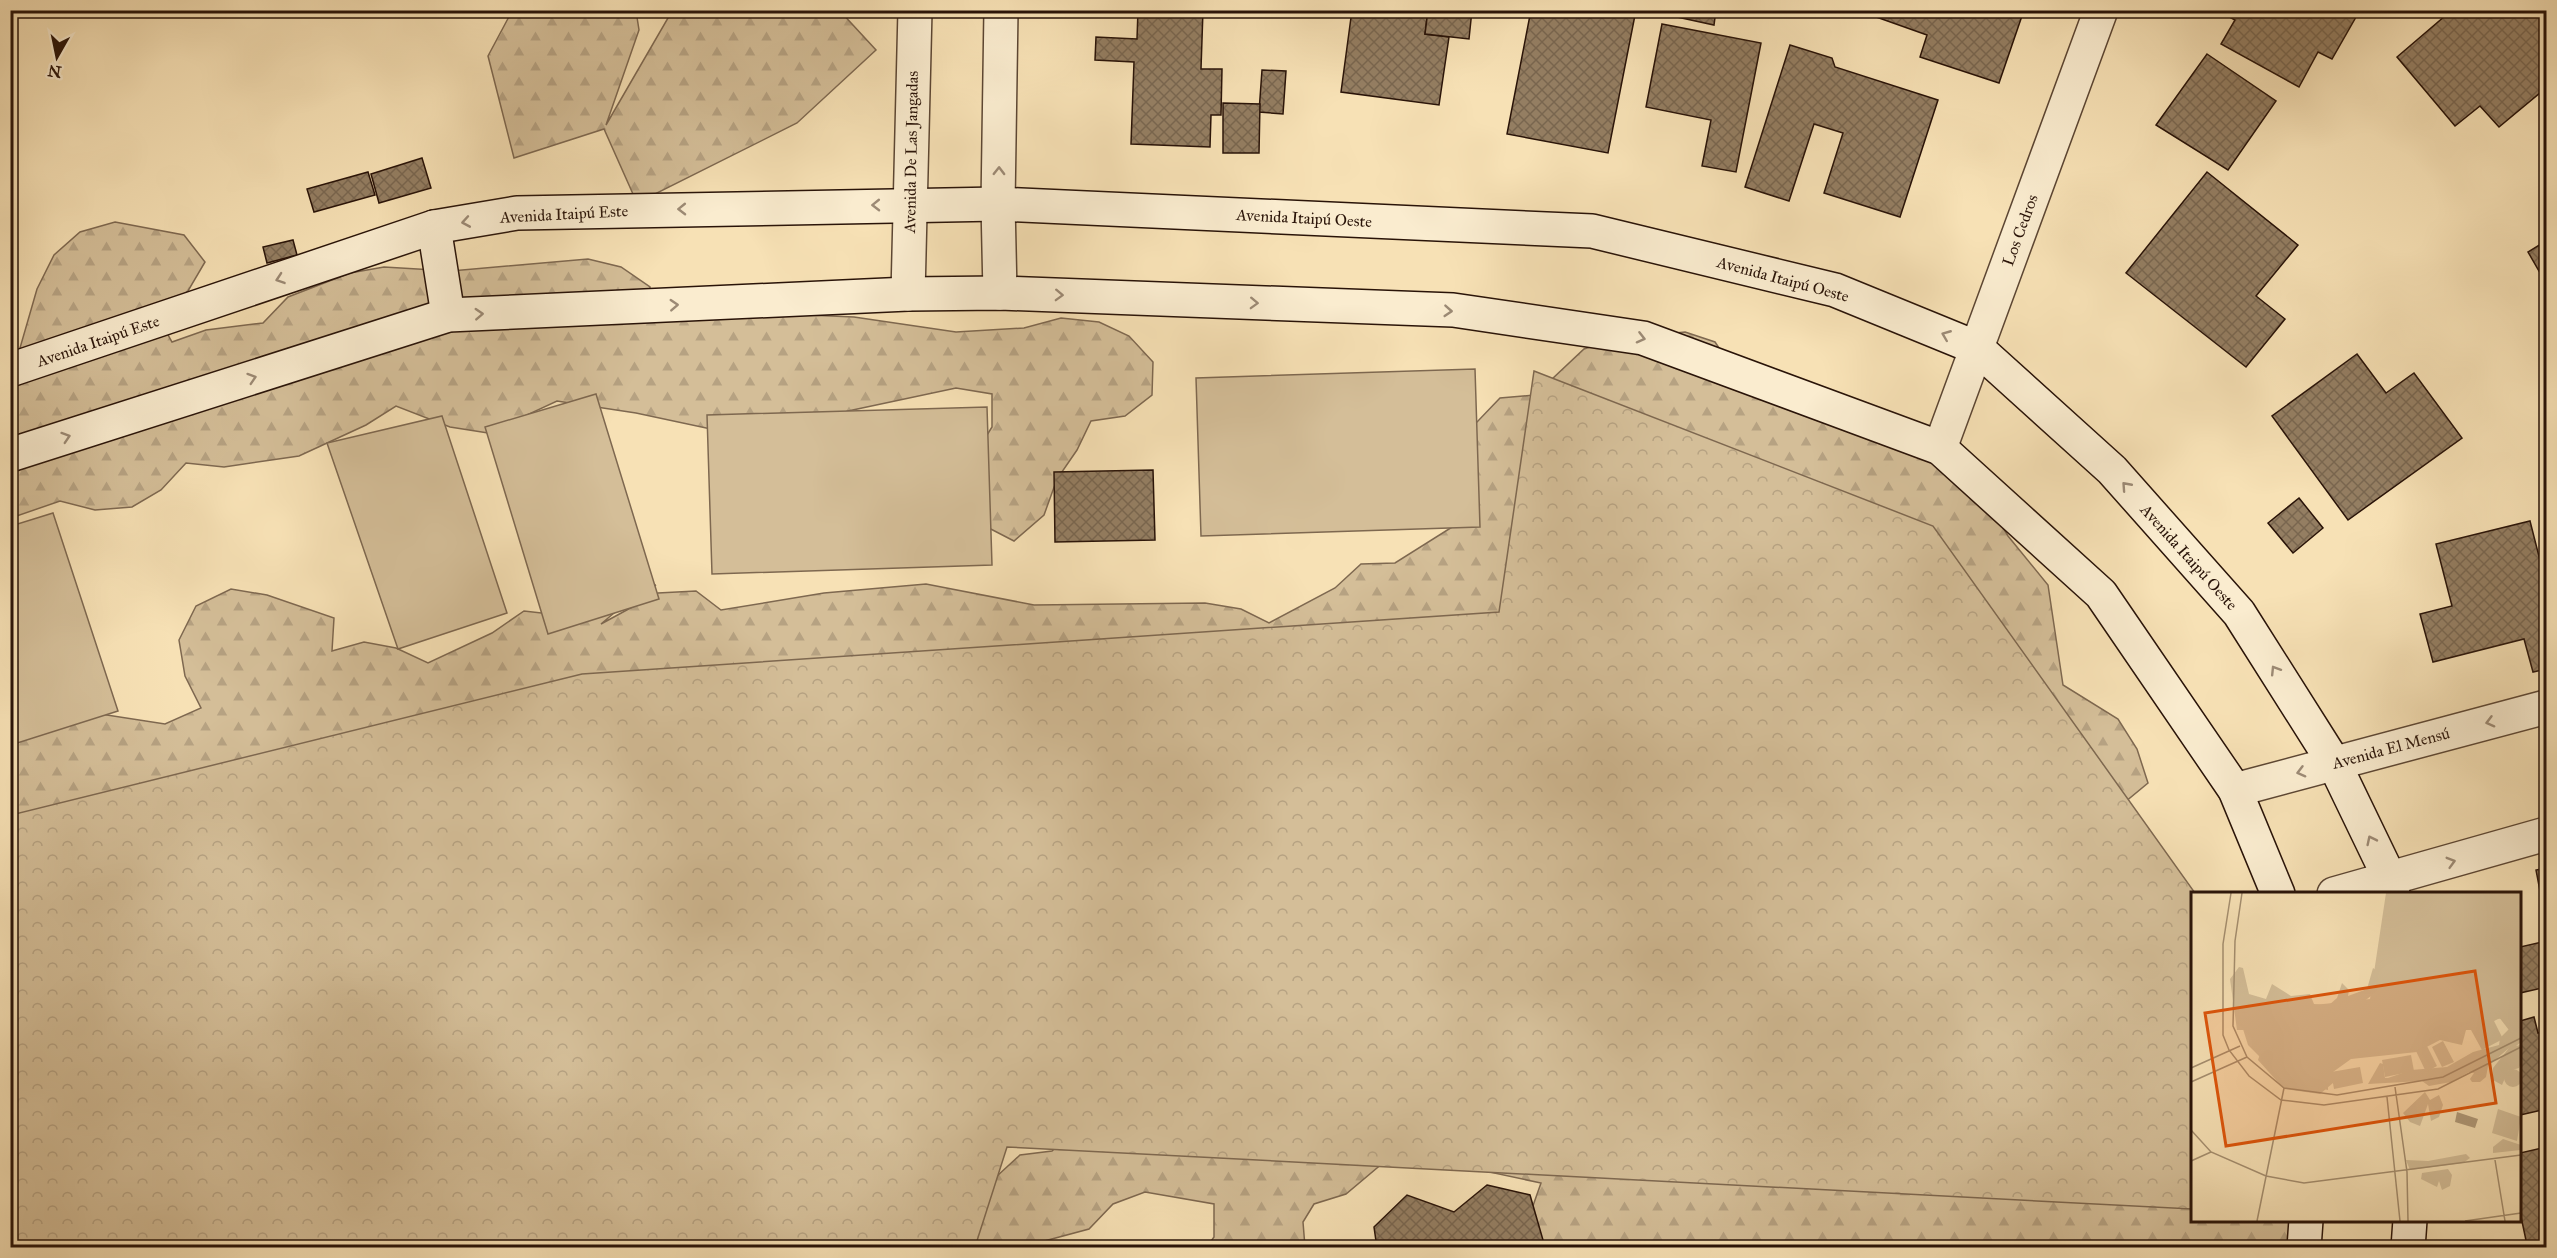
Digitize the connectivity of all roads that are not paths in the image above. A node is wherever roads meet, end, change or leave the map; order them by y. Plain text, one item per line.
1 (915, 10) edge
2 (1001, 10) edge
3 (2100, 10) edge
4 (910, 204) junction
5 (998, 204) junction
6 (434, 227) junction
7 (1000, 293) junction
8 (908, 294) junction
9 (448, 315) junction
10 (1977, 348) junction
11 (10, 370) edge
12 (1940, 448) junction
13 (10, 455) edge
14 (2547, 707) edge
15 (2334, 763) junction
16 (2235, 790) junction
17 (2547, 834) edge
18 (2391, 886) edge
19 (2277, 892) edge
20 (2348, 892) edge
21 (2306, 1222) edge
22 (2410, 1222) edge
23 (2304, 1248) edge
24 (2408, 1248) edge

1 - 4 street, Avenida De Las Jangadas
5 -> 2 street
3 - 10 street, Los Cedros
4 - 5 street, Avenida Itaipú Este
4 -> 6 street, Avenida Itaipú Este
4 - 8 street, Avenida De Las Jangadas
5 - 7 street
10 -> 5 street, Avenida Itaipú Oeste
6 - 9 street
6 -> 11 street, Avenida Itaipú Este
7 - 8 street
7 -> 12 street
9 -> 8 street
13 -> 9 street
10 - 12 street, Los Cedros
15 -> 10 street, Avenida Itaipú Oeste
12 - 16 street
14 -> 15 street, Avenida El Mensú
15 -> 16 street, Avenida El Mensú
18 -> 15 street, Avenida Itaipú Oeste
16 - 19 street
18 -> 17 street
18 - 20 street
21 - 23 street
22 - 24 street

